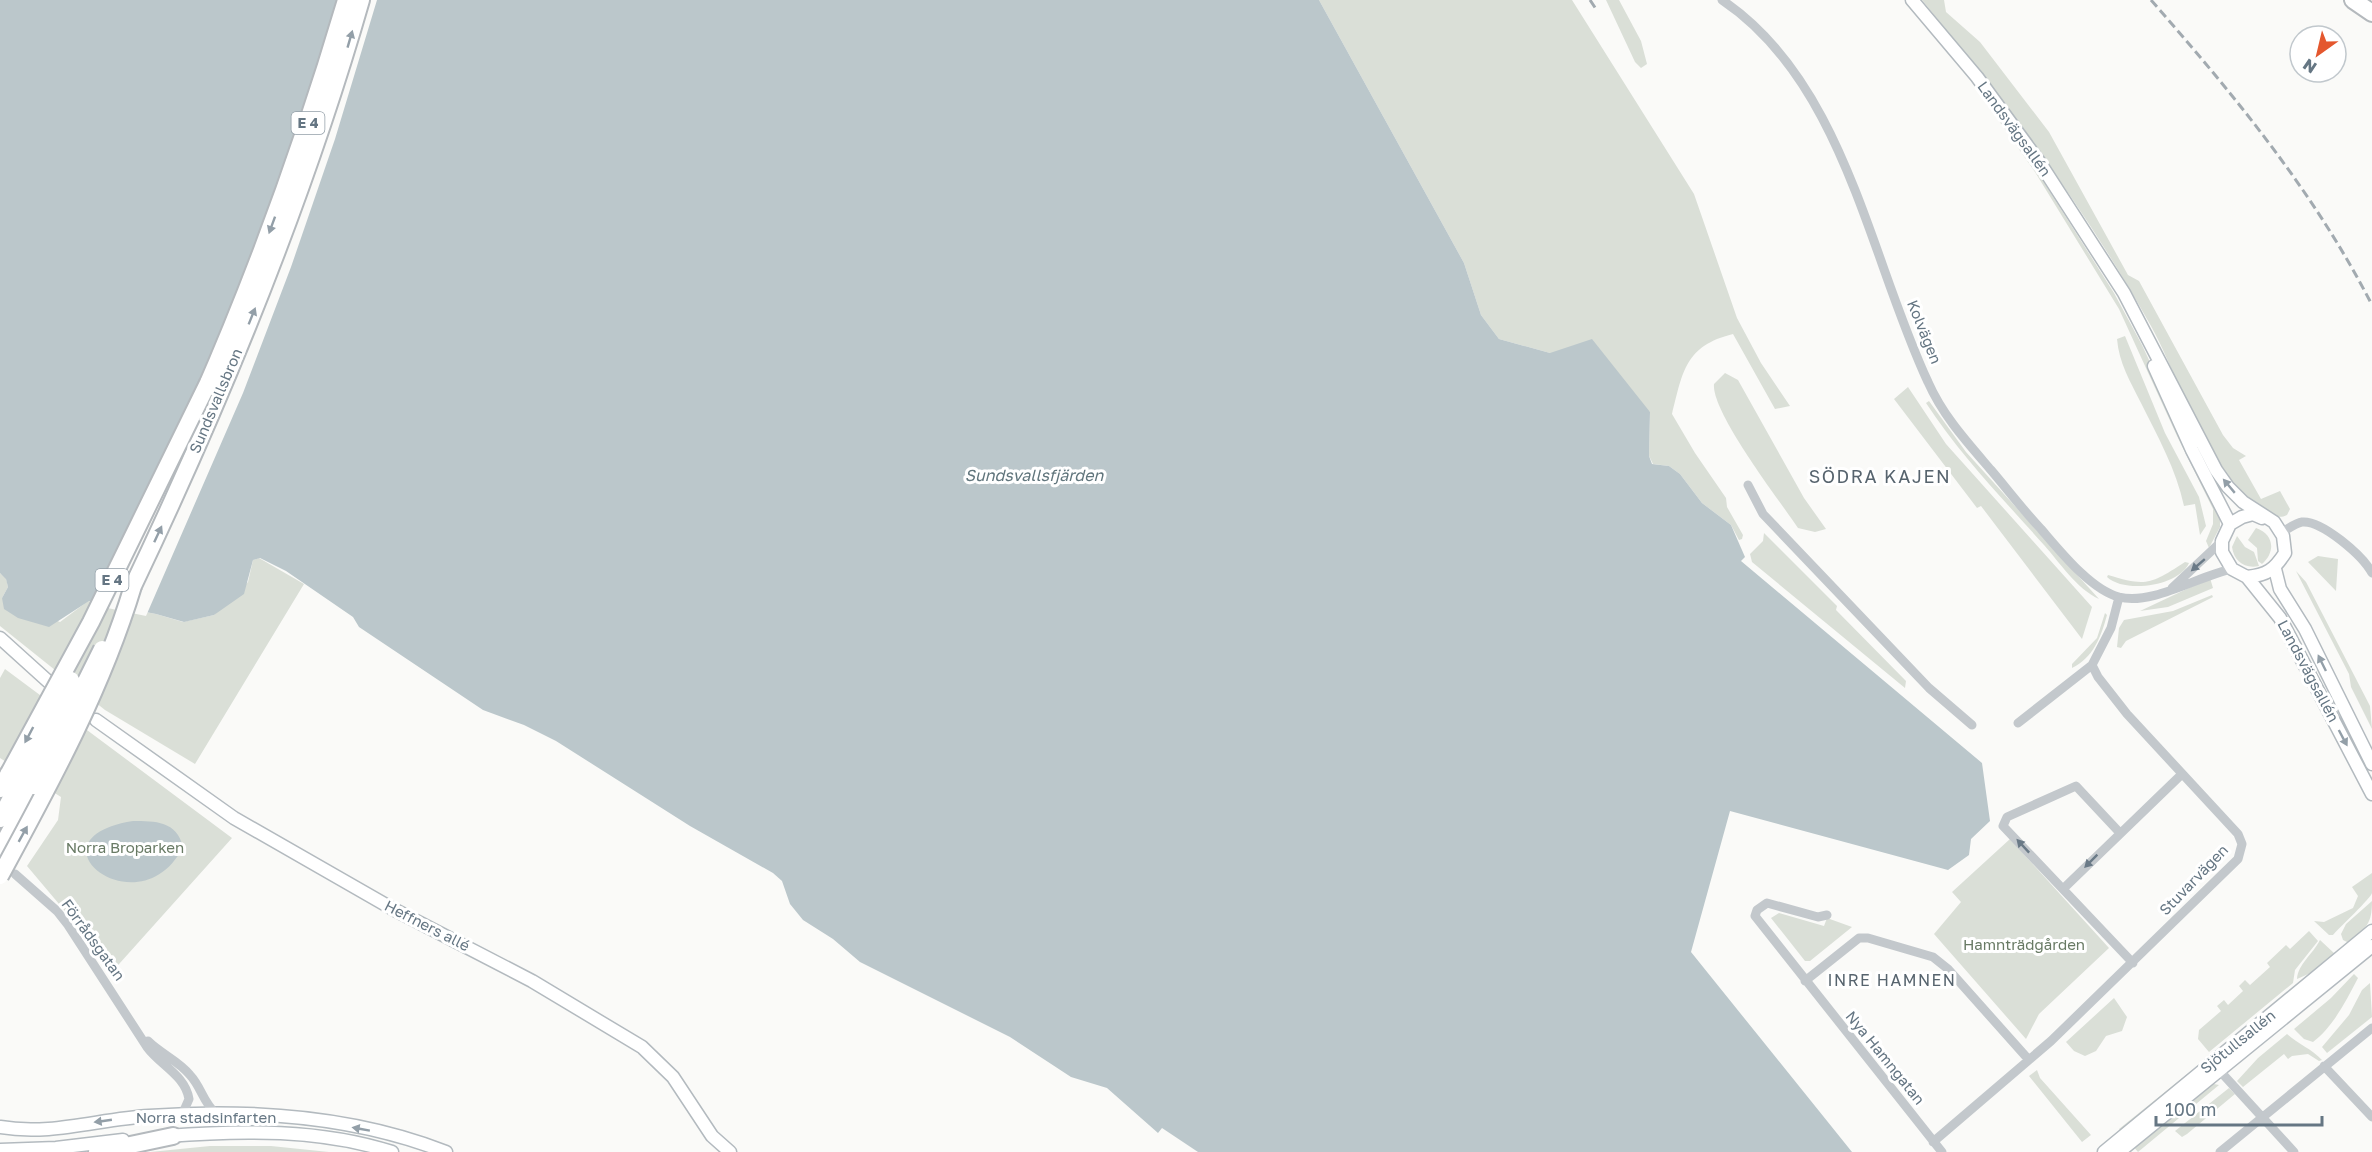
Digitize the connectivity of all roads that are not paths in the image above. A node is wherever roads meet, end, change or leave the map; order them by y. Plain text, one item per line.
1 (346, 0) edge
2 (361, 0) edge
3 (1722, 0) edge
4 (1912, 0) edge
5 (2353, 0) edge
6 (2372, 13) edge
7 (2107, 266) junction
8 (208, 383) junction
9 (1748, 485) dead end
10 (2230, 524) junction
11 (2278, 528) junction
12 (2222, 541) junction
13 (2232, 569) junction
14 (2275, 569) junction
15 (2371, 571) edge
16 (2247, 577) junction
17 (133, 586) junction
18 (2172, 588) junction
19 (2119, 597) junction
20 (0, 638) edge
21 (2092, 665) junction
22 (51, 684) dead end
23 (98, 722) dead end
24 (2018, 723) dead end
25 (1972, 725) dead end
26 (2372, 764) edge
27 (2360, 771) junction
28 (2182, 774) junction
29 (0, 789) edge
30 (2372, 794) edge
31 (0, 819) edge
32 (2120, 832) junction
33 (0, 850) edge
34 (8, 875) edge
35 (2063, 889) junction
36 (1827, 915) dead end
37 (2372, 931) edge
38 (2372, 946) edge
39 (2133, 963) junction
40 (1805, 981) junction
41 (2372, 1028) edge
42 (138, 1031) junction
43 (2029, 1060) junction
44 (2324, 1066) junction
45 (2219, 1070) junction
46 (218, 1115) junction
47 (182, 1116) junction
48 (2263, 1117) junction
49 (2372, 1117) edge
50 (0, 1127) edge
51 (172, 1136) junction
52 (1933, 1142) junction
53 (0, 1150) edge
54 (97, 1152) edge
55 (392, 1152) edge
56 (446, 1152) edge
57 (729, 1152) edge
58 (1942, 1152) edge
59 (2104, 1152) edge
60 (2119, 1152) edge
61 (2220, 1152) edge
62 (2294, 1152) edge

1 -> 8 highway, Sundsvallsbron / E 4
17 -> 2 highway, Sundsvallsbron / E 4
3 - 19 street, Kolvägen
4 - 7 main road, Landsvägsallén
5 - 6 highway
7 - 10 main road, Landsvägsallén
11 -> 7 main road, Landsvägsallén
8 -> 29 highway, E 4, bridge
8 - 31 highway, Sundsvallsbron / E 4, bridge
9 - 25 street
10 - 11 main road
10 - 12 main road
11 - 14 main road
11 - 15 street
12 - 13 main road
12 -> 18 street
13 - 16 main road, Landsvägsallén
13 - 18 street
14 - 16 main road
26 -> 14 main road, Landsvägsallén
16 -> 27 main road, Landsvägsallén
17 - 33 highway, Sundsvallsbron / E 4, bridge
34 -> 17 highway, E 4, bridge
18 - 19 street
19 - 21 street
20 - 22 main road
21 - 24 street
21 - 28 street, Stuvarvägen
23 - 57 main road, Heffners allé
26 - 27 street, Landsvägsallén
27 - 30 main road, Landsvägsallén
28 - 32 street
28 - 39 street, Stuvarvägen
32 -> 35 street
35 -> 32 street
34 - 42 street, Förrådsgatan
35 - 39 street
36 - 40 street, Nya Hamngatan
37 - 59 main road, Sjötullsallén
38 - 45 main road, Sjötullsallén
39 - 43 street, Stuvarvägen
40 - 43 street
40 - 52 street, Nya Hamngatan
41 - 44 street
42 - 46 street, Förrådsgatan
42 - 47 street, Förrådsgatan
43 - 52 street, Stuvarvägen
44 - 48 street
44 - 49 street
45 - 48 street
45 - 60 main road, Sjötullsallén
46 - 47 main road, Norra stadsinfarten
56 -> 46 main road, Norra stadsinfarten
47 -> 50 main road, Norra stadsinfarten
48 - 61 street
48 - 62 street
51 - 53 main road, Norra stadsinfarten
51 - 54 highway
51 - 55 main road, Norra stadsinfarten
52 - 58 street, Nya Hamngatan

